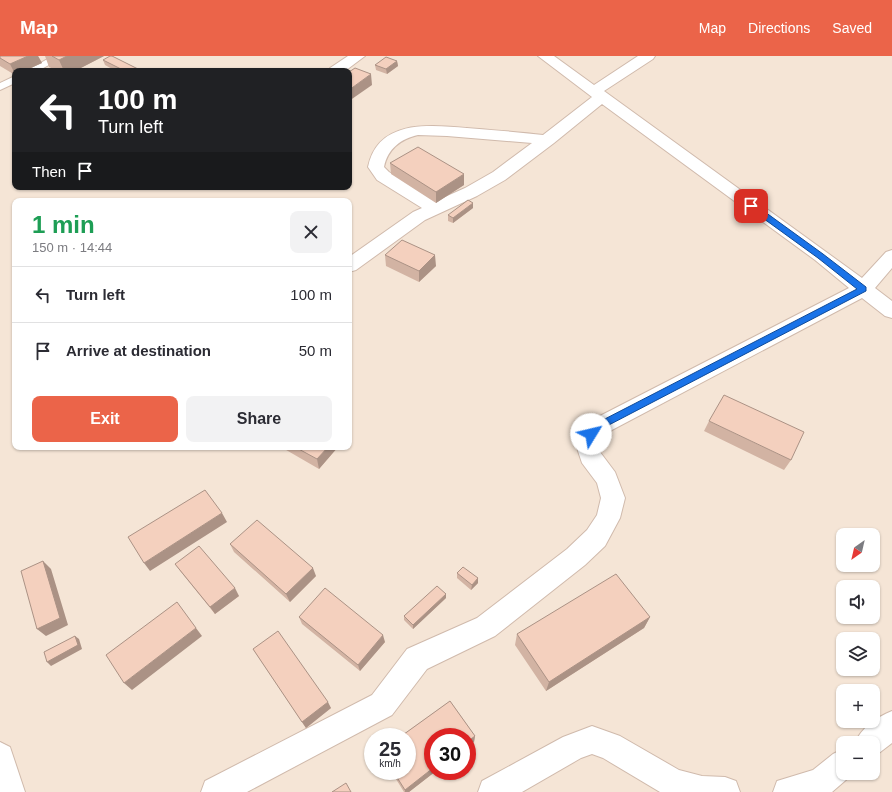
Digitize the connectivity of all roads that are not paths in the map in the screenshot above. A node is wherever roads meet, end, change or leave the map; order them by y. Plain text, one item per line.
1 (60, 56) edge
2 (358, 56) edge
3 (545, 56) edge
4 (648, 56) edge
5 (37, 68) edge
6 (340, 68) edge
7 (12, 81) edge
8 (0, 87) edge
9 (598, 94) junction
10 (548, 140) junction
11 (434, 208) junction
12 (892, 256) edge
13 (352, 264) edge
14 (863, 289) junction
15 (892, 311) edge
16 (892, 724) edge
17 (877, 736) edge
18 (0, 757) edge
19 (836, 770) edge
20 (10, 792) edge
21 (216, 792) edge
22 (493, 792) edge
23 (725, 792) edge
24 (788, 792) edge

1 - 5 lane
2 - 6 street
3 - 9 street
4 - 9 street
7 - 8 lane
9 - 10 street
9 - 14 street
10 - 11 street
10 - 11 street
11 - 13 street
12 - 14 street
14 - 15 street
14 - 21 street
16 - 17 street
18 - 20 street
19 - 24 street
22 - 23 street

